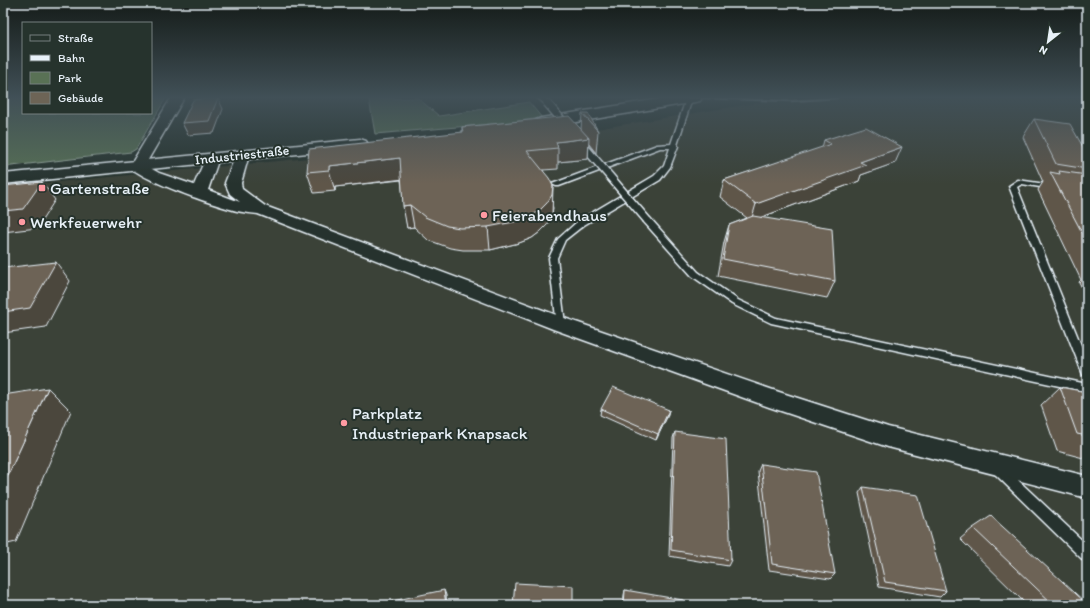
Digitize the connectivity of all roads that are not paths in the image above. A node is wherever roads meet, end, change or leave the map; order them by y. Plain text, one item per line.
1 (161, 126) edge
2 (567, 126) edge
3 (682, 126) edge
4 (572, 132) edge
5 (577, 138) edge
6 (375, 143) edge
7 (675, 146) junction
8 (242, 155) junction
9 (212, 158) junction
10 (137, 166) junction
11 (3, 179) edge
12 (556, 184) dead end
13 (1058, 187) edge
14 (199, 193) junction
15 (261, 210) junction
16 (560, 324) junction
17 (1087, 372) edge
18 (1087, 388) edge
19 (992, 463) junction
20 (1087, 487) edge
21 (1087, 554) edge

1 - 10 street
2 - 4 lane, bridge
3 - 7 lane
5 - 18 lane, bridge
6 - 8 main road, Industriestraße
7 - 12 lane
7 - 16 lane
8 - 9 main road, Industriestraße
8 - 15 street
9 - 10 main road, Industriestraße
9 - 14 street
10 - 11 main road, Industriestraße
10 - 14 street
13 - 17 lane
14 - 15 street
15 - 16 street
16 - 19 street
19 - 20 street
19 - 21 lane

